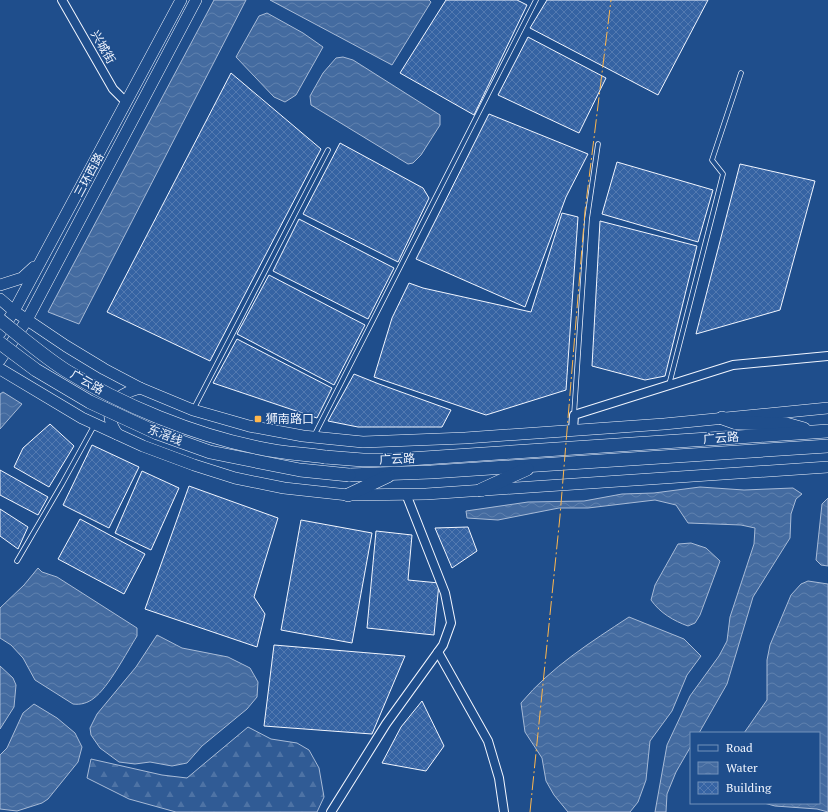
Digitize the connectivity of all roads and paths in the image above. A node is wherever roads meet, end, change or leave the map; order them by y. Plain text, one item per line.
1 (62, 0) edge
2 (181, 0) edge
3 (196, 0) edge
4 (536, 0) edge
5 (741, 73) dead end
6 (126, 102) junction
7 (598, 144) dead end
8 (328, 150) dead end
9 (40, 262) junction
10 (0, 285) edge
11 (0, 299) edge
12 (14, 311) junction
13 (0, 320) edge
14 (27, 320) junction
15 (0, 333) edge
16 (0, 343) edge
17 (828, 356) edge
18 (0, 360) edge
19 (0, 369) edge
20 (669, 385) junction
21 (140, 388) junction
22 (828, 408) edge
23 (193, 410) junction
24 (574, 415) junction
25 (722, 418) junction
26 (95, 424) junction
27 (573, 430) junction
28 (822, 432) edge
29 (117, 434) junction
30 (314, 437) junction
31 (828, 446) edge
32 (534, 465) junction
33 (828, 467) edge
34 (394, 473) junction
35 (350, 475) joint
36 (481, 490) junction
37 (406, 494) junction
38 (348, 495) junction
39 (17, 561) dead end
40 (438, 652) junction
41 (331, 812) edge
42 (504, 812) edge

1 - 6 street, 兴城街
2 - 6 main road, 三环西路
3 - 14 main road, 三环西路
4 - 30 lane
5 - 20 lane
6 - 9 main road, 三环西路
7 - 24 lane
8 - 23 lane
9 - 10 main road
9 - 12 main road, 三环西路
11 - 12 main road
12 - 14 main road
12 - 15 main road, 三环西路
13 - 28 main road, 广云路, bridge
14 - 18 main road, 三环西路
14 - 21 main road
16 - 35 main road, 东滘线, bridge
17 - 20 street
19 - 26 main road
20 - 24 street
21 - 23 main road
21 - 29 main road
22 - 25 main road
23 - 30 main road
24 - 27 street
25 - 27 main road
25 - 28 main road
26 - 29 main road
26 - 39 lane
27 - 30 main road
29 - 38 main road
31 - 32 main road, 广云路
32 - 34 main road, 广云路
32 - 36 main road
33 - 36 main road
34 - 35 main road, 广云路
34 - 38 main road
36 - 37 main road
37 - 38 main road
37 - 40 street
40 - 41 street
40 - 42 street

